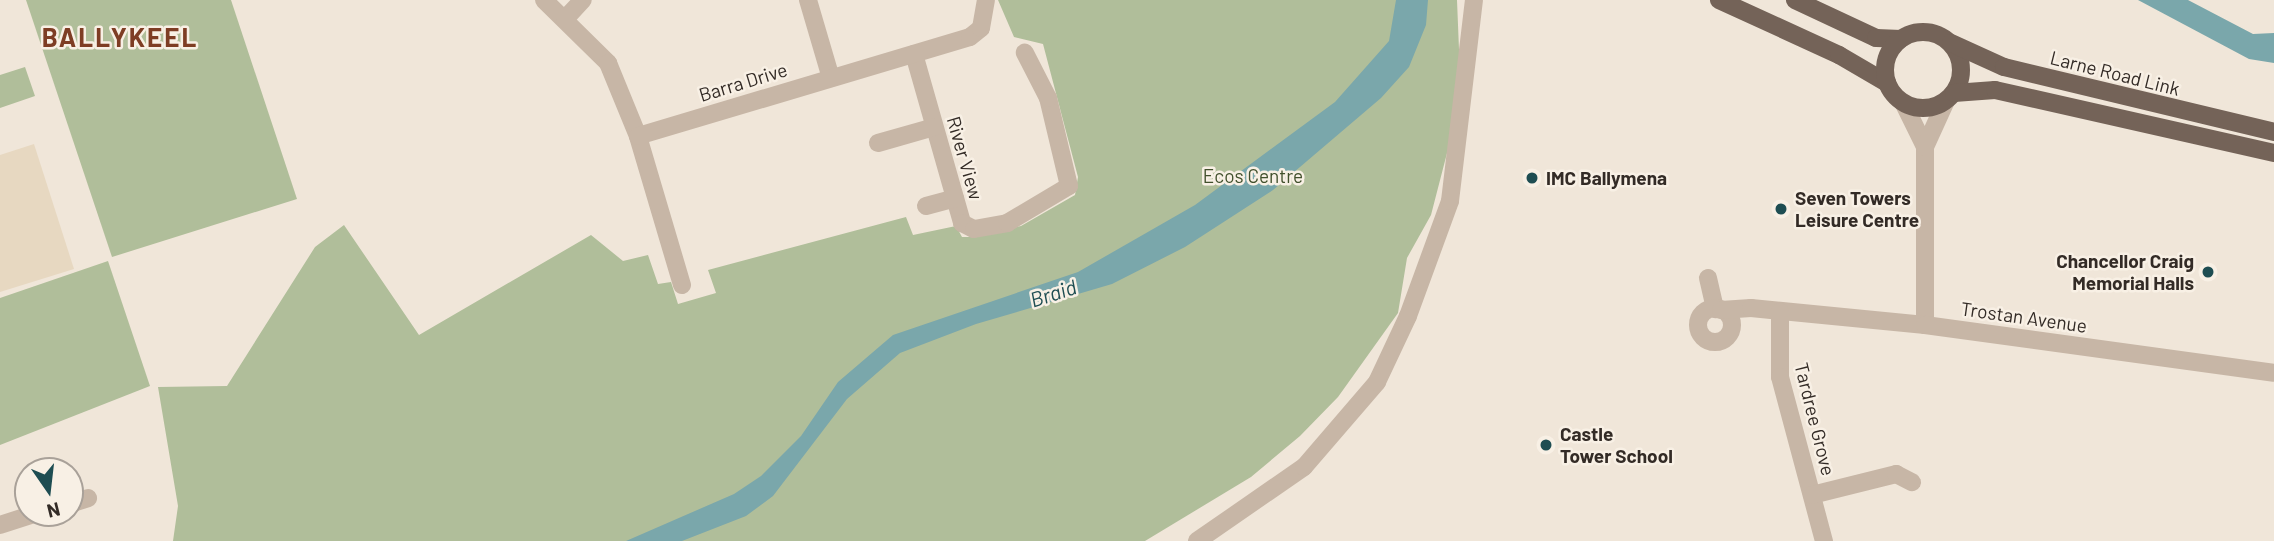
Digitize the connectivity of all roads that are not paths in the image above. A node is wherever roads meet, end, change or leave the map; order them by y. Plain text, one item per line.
1 (544, 0) edge
2 (583, 0) edge
3 (808, 0) edge
4 (986, 0) edge
5 (1474, 0) edge
6 (1719, 0) edge
7 (1795, 0) edge
8 (565, 19) junction
9 (1901, 39) junction
10 (1951, 43) junction
11 (1025, 53) dead end
12 (914, 54) junction
13 (831, 78) junction
14 (1887, 83) junction
15 (1950, 97) junction
16 (1903, 102) junction
17 (934, 127) junction
18 (2274, 132) edge
19 (638, 136) junction
20 (878, 143) dead end
21 (1925, 147) junction
22 (2274, 153) edge
23 (955, 198) junction
24 (926, 206) dead end
25 (1708, 278) dead end
26 (682, 285) dead end
27 (1718, 309) junction
28 (1774, 312) junction
29 (1925, 325) junction
30 (1730, 332) junction
31 (2274, 373) edge
32 (1912, 482) dead end
33 (1812, 495) junction
34 (88, 498) dead end
35 (84, 499) edge
36 (1197, 541) edge
37 (1824, 541) edge

1 - 8 street
2 - 8 street
3 - 13 street
4 - 12 street, Barra Drive
5 - 36 street
6 - 14 main road
7 - 9 main road
8 - 19 street
9 - 10 main road
9 - 14 main road
10 - 15 main road
10 - 18 main road, Larne Road Link
11 - 23 street, River View
12 - 13 street, Barra Drive
12 - 17 street, River View
13 - 19 street, Barra Drive
14 - 16 main road
15 - 16 main road
15 - 21 street
15 - 22 main road, Larne Road Link
16 - 21 street
17 - 20 street
17 - 23 street, River View
19 - 26 street
21 - 29 street
23 - 24 street
25 - 27 street
27 - 28 street, Trostan Avenue
27 - 30 street
27 - 30 street
28 - 29 street, Trostan Avenue
28 - 30 street
28 - 33 street, Tardree Grove
29 - 31 street, Trostan Avenue
32 - 33 street, Tardree Grove
33 - 37 street, Tardree Grove
34 - 35 street

